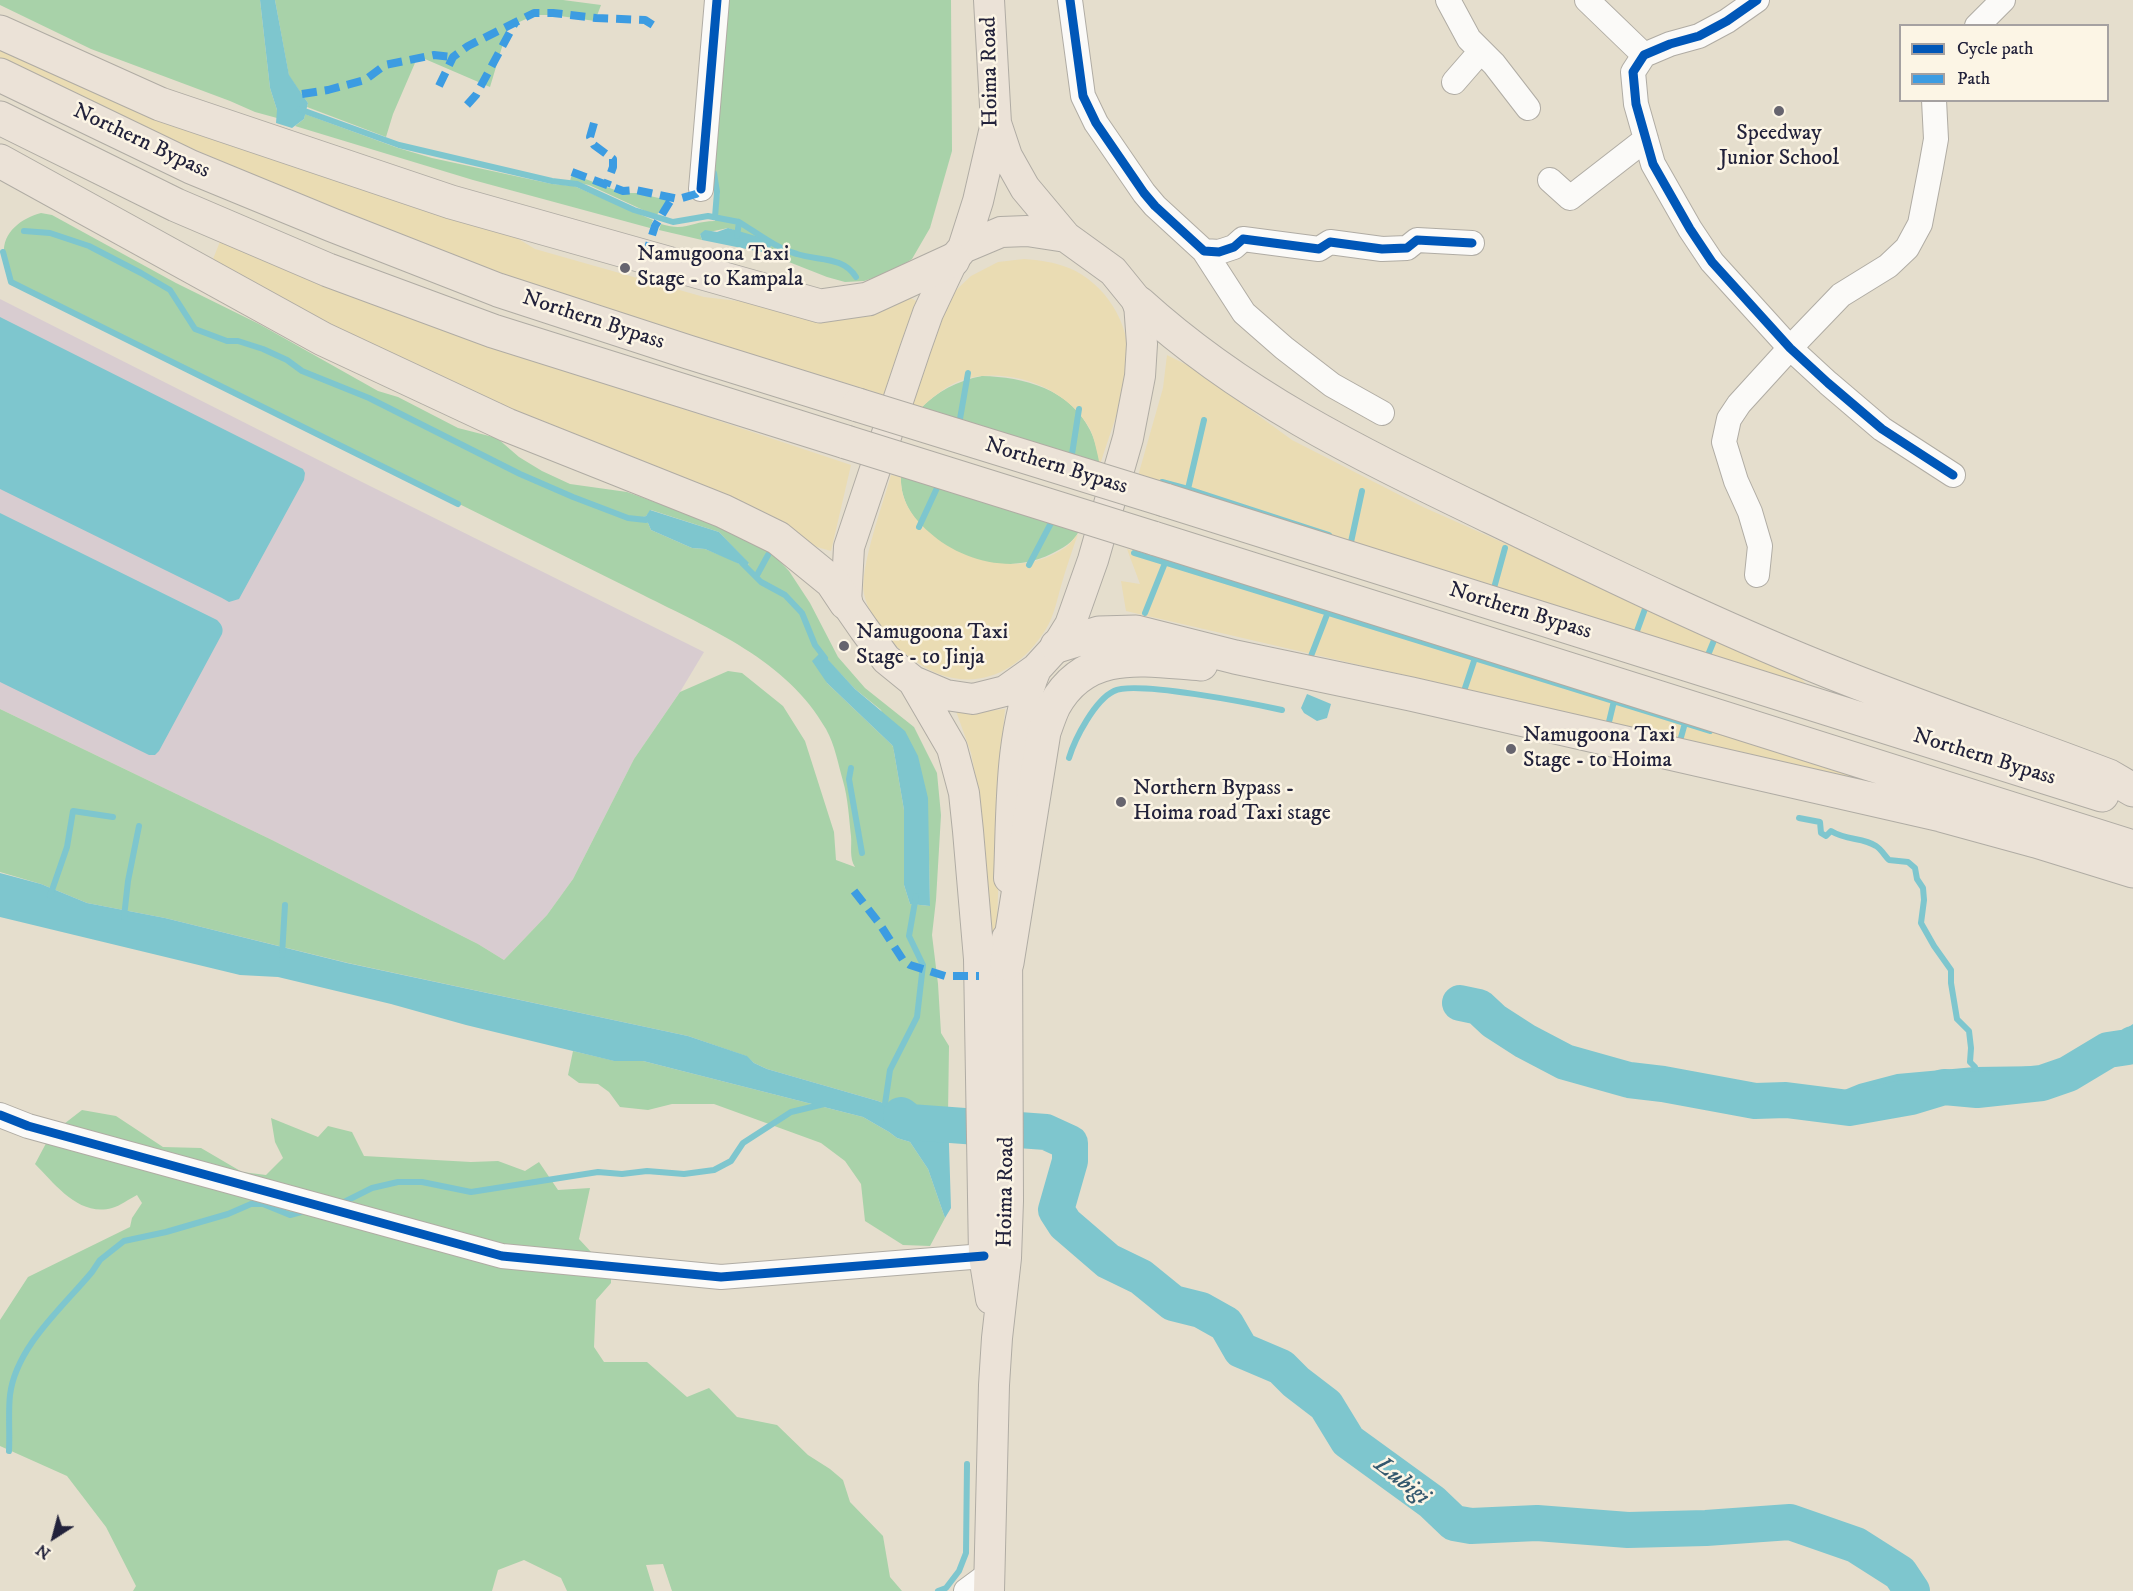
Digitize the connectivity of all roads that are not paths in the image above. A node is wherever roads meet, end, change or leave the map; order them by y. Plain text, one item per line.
1 (717, 0) edge
2 (989, 0) edge
3 (1070, 0) edge
4 (1448, 0) edge
5 (1587, 0) edge
6 (1757, 0) edge
7 (2003, 0) edge
8 (1979, 24) edge
9 (0, 32) edge
10 (1481, 51) junction
11 (1644, 55) junction
12 (0, 75) edge
13 (1454, 82) dead end
14 (1934, 102) edge
15 (1528, 108) dead end
16 (0, 118) edge
17 (996, 123) junction
18 (1646, 139) junction
19 (0, 161) edge
20 (1550, 180) dead end
21 (701, 189) dead end
22 (1066, 237) junction
23 (1472, 243) dead end
24 (1204, 251) junction
25 (958, 254) junction
26 (1139, 303) junction
27 (1790, 348) junction
28 (1382, 413) dead end
29 (1953, 474) dead end
30 (1757, 575) dead end
31 (846, 603) junction
32 (1046, 657) junction
33 (1316, 675) junction
34 (914, 681) junction
35 (2133, 790) edge
36 (2133, 805) edge
37 (2133, 847) edge
38 (2133, 871) edge
39 (993, 961) junction
40 (0, 1114) edge
41 (984, 1257) junction
42 (997, 1338) junction
43 (981, 1585) edge

1 - 21 street
2 - 17 main road, Hoima Road
3 - 24 street
4 - 10 street
5 - 11 street
6 - 11 street
7 - 8 street
9 - 25 highway
10 - 13 street
10 - 15 street
11 - 18 street
12 - 36 highway, Northern Bypass, bridge
14 - 27 street
16 - 37 highway, Northern Bypass, bridge
17 - 22 main road
17 - 25 main road, Hoima Road
18 - 20 street
18 - 27 street
19 - 31 highway
22 - 25 main road
22 - 26 main road
23 - 24 street
24 - 28 street
25 - 31 main road, Hoima Road
26 - 32 main road, Hoima Road
26 - 35 highway
27 - 29 street
27 - 30 street
31 - 34 main road
32 - 33 highway
32 - 34 main road
32 - 39 main road, Hoima Road
33 - 38 highway
33 - 39 highway
34 - 39 main road
39 - 41 main road, Hoima Road
39 - 42 main road, Hoima Road
40 - 41 street
41 - 42 main road, Hoima Road
42 - 43 main road

